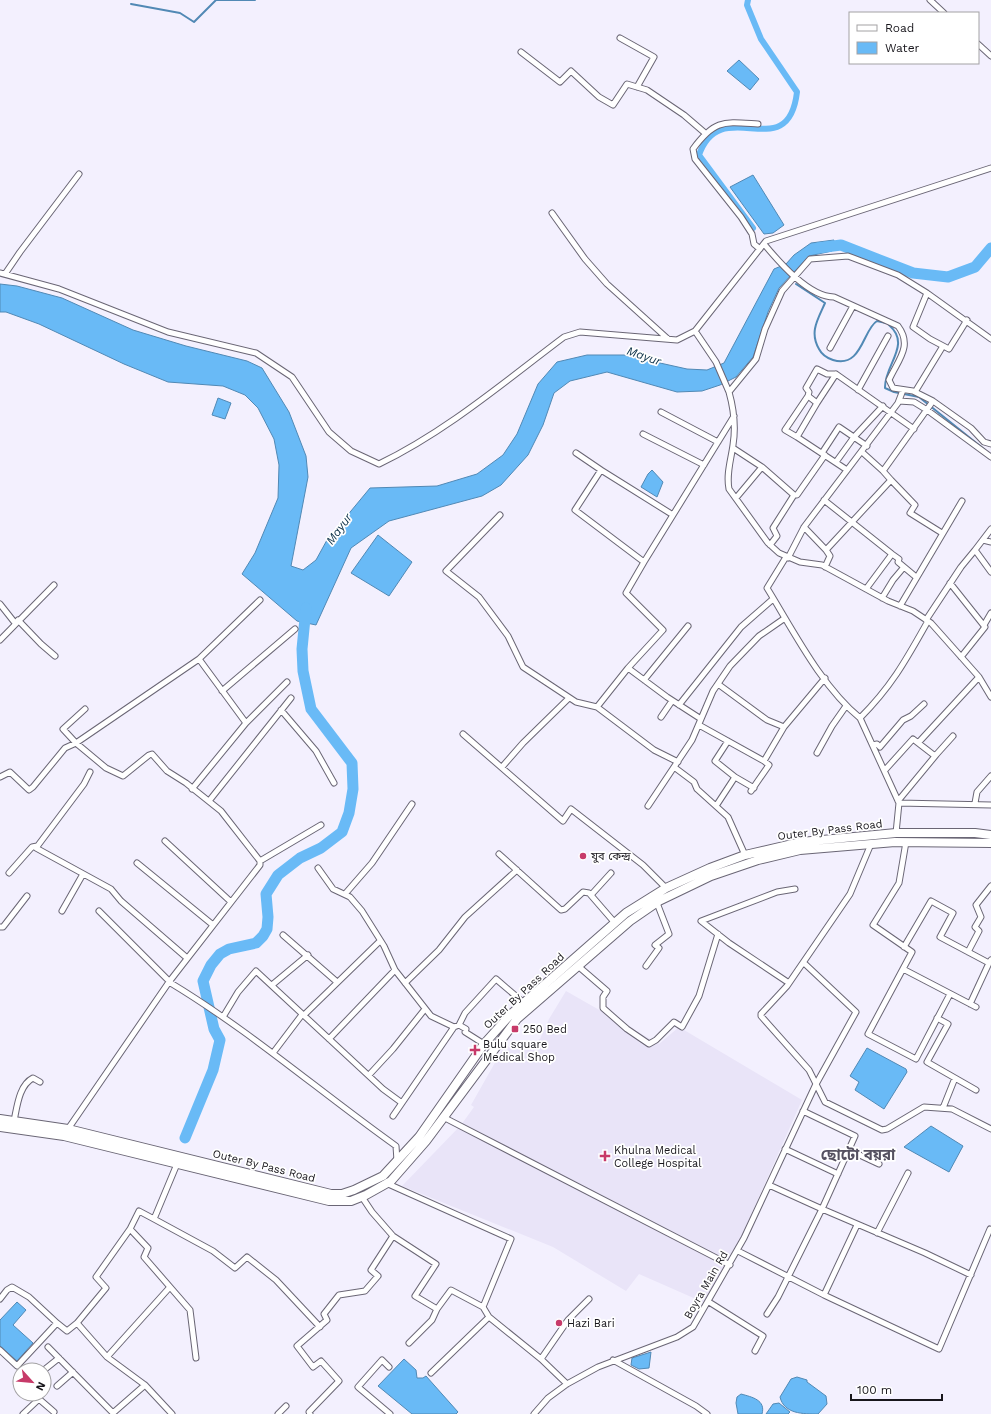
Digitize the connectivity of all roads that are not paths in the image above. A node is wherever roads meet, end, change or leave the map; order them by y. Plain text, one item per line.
1 (930, 0) edge
2 (943, 12) edge
3 (620, 38) dead end
4 (979, 45) edge
5 (521, 52) dead end
6 (991, 56) edge
7 (637, 87) junction
8 (758, 124) dead end
9 (705, 133) junction
10 (991, 168) edge
11 (80, 174) dead end
12 (552, 213) dead end
13 (764, 244) junction
14 (760, 249) junction
15 (3, 274) edge
16 (793, 277) junction
17 (927, 293) junction
18 (853, 306) junction
19 (967, 320) junction
20 (695, 331) junction
21 (888, 336) dead end
22 (668, 339) junction
23 (991, 339) edge
24 (943, 346) junction
25 (830, 348) dead end
26 (836, 374) junction
27 (858, 390) junction
28 (903, 390) junction
29 (729, 392) junction
30 (915, 392) junction
31 (808, 396) junction
32 (899, 400) junction
33 (933, 401) junction
34 (817, 403) junction
35 (883, 406) junction
36 (928, 409) junction
37 (661, 412) dead end
38 (891, 412) junction
39 (735, 415) junction
40 (914, 429) junction
41 (643, 434) dead end
42 (797, 437) junction
43 (854, 437) junction
44 (718, 442) junction
45 (991, 444) edge
46 (867, 446) junction
47 (733, 448) junction
48 (862, 452) junction
49 (576, 454) dead end
50 (823, 454) junction
51 (991, 457) edge
52 (836, 462) junction
53 (704, 464) junction
54 (762, 467) junction
55 (601, 470) junction
56 (847, 470) junction
57 (883, 471) junction
58 (891, 480) junction
59 (794, 495) junction
60 (736, 498) junction
61 (824, 500) junction
62 (962, 501) dead end
63 (500, 515) dead end
64 (673, 515) junction
65 (851, 522) junction
66 (804, 527) junction
67 (991, 529) edge
68 (942, 533) junction
69 (983, 540) junction
70 (991, 542) edge
71 (770, 544) junction
72 (826, 550) junction
73 (975, 550) junction
74 (892, 554) junction
75 (787, 557) junction
76 (644, 562) junction
77 (825, 567) junction
78 (904, 567) junction
79 (991, 572) edge
80 (916, 577) junction
81 (950, 583) junction
82 (54, 586) dead end
83 (866, 589) junction
84 (882, 598) junction
85 (773, 599) junction
86 (260, 600) dead end
87 (0, 604) edge
88 (900, 606) junction
89 (991, 613) edge
90 (785, 618) junction
91 (927, 621) junction
92 (17, 622) junction
93 (984, 625) junction
94 (688, 626) dead end
95 (295, 629) dead end
96 (0, 640) edge
97 (55, 656) dead end
98 (961, 657) junction
99 (199, 659) junction
100 (628, 668) junction
101 (979, 677) junction
102 (825, 678) junction
103 (644, 680) junction
104 (287, 682) dead end
105 (718, 684) junction
106 (222, 691) junction
107 (991, 697) edge
108 (291, 698) dead end
109 (569, 698) junction
110 (672, 701) junction
111 (924, 704) dead end
112 (679, 705) junction
113 (846, 706) junction
114 (597, 707) junction
115 (85, 709) dead end
116 (282, 710) junction
117 (661, 717) dead end
118 (860, 718) junction
119 (701, 719) junction
120 (246, 723) junction
121 (699, 725) junction
122 (784, 727) junction
123 (463, 734) dead end
124 (953, 736) dead end
125 (728, 741) junction
126 (76, 743) junction
127 (918, 743) junction
128 (873, 745) junction
129 (817, 753) dead end
130 (936, 755) junction
131 (764, 761) junction
132 (676, 764) junction
133 (502, 767) junction
134 (884, 770) junction
135 (90, 772) dead end
136 (991, 776) edge
137 (0, 777) edge
138 (735, 777) junction
139 (334, 783) dead end
140 (192, 789) junction
141 (209, 801) junction
142 (899, 802) junction
143 (975, 803) junction
144 (412, 804) dead end
145 (991, 805) edge
146 (648, 806) dead end
147 (716, 806) junction
148 (320, 825) dead end
149 (896, 833) junction
150 (991, 834) edge
151 (165, 841) dead end
152 (906, 842) junction
153 (991, 843) edge
154 (871, 844) junction
155 (37, 846) junction
156 (499, 854) dead end
157 (745, 855) junction
158 (260, 861) junction
159 (137, 863) dead end
160 (318, 868) dead end
161 (517, 870) junction
162 (9, 873) dead end
163 (611, 873) dead end
164 (83, 874) junction
165 (991, 886) edge
166 (666, 888) junction
167 (795, 889) dead end
168 (345, 894) junction
169 (591, 895) junction
170 (27, 896) dead end
171 (231, 902) junction
172 (657, 903) junction
173 (62, 911) dead end
174 (99, 911) dead end
175 (615, 923) junction
176 (213, 925) junction
177 (0, 927) edge
178 (718, 934) junction
179 (283, 935) dead end
180 (380, 941) junction
181 (904, 947) junction
182 (968, 952) junction
183 (308, 955) junction
184 (187, 958) junction
185 (990, 961) edge
186 (804, 963) junction
187 (578, 966) junction
188 (646, 966) dead end
189 (903, 969) junction
190 (395, 970) junction
191 (169, 981) junction
192 (338, 982) junction
193 (404, 983) junction
194 (789, 983) junction
195 (272, 985) junction
196 (950, 994) junction
197 (524, 1003) junction
198 (970, 1004) junction
199 (976, 1007) dead end
200 (425, 1008) junction
201 (304, 1015) junction
202 (223, 1017) junction
203 (937, 1018) junction
204 (456, 1026) junction
205 (330, 1039) junction
206 (484, 1044) junction
207 (272, 1053) junction
208 (369, 1075) junction
209 (955, 1078) junction
210 (40, 1082) dead end
211 (816, 1086) junction
212 (976, 1090) dead end
213 (402, 1103) junction
214 (942, 1108) junction
215 (803, 1111) junction
216 (393, 1116) dead end
217 (443, 1117) junction
218 (0, 1119) edge
219 (14, 1121) junction
220 (0, 1127) edge
221 (68, 1129) junction
222 (991, 1129) edge
223 (785, 1149) junction
224 (849, 1150) junction
225 (397, 1161) junction
226 (177, 1164) junction
227 (880, 1164) dead end
228 (908, 1173) dead end
229 (838, 1174) junction
230 (386, 1184) junction
231 (768, 1185) junction
232 (362, 1196) junction
233 (822, 1209) junction
234 (154, 1219) junction
235 (856, 1225) junction
236 (130, 1229) junction
237 (990, 1230) dead end
238 (877, 1233) junction
239 (393, 1236) junction
240 (738, 1251) junction
241 (730, 1265) junction
242 (971, 1275) junction
243 (788, 1276) junction
244 (170, 1287) junction
245 (824, 1295) junction
246 (0, 1299) edge
247 (589, 1299) dead end
248 (709, 1302) junction
249 (483, 1307) junction
250 (437, 1309) junction
251 (767, 1314) dead end
252 (489, 1317) junction
253 (58, 1323) junction
254 (77, 1324) junction
255 (320, 1327) junction
256 (409, 1343) dead end
257 (48, 1347) dead end
258 (0, 1350) edge
259 (755, 1351) dead end
260 (107, 1357) junction
261 (59, 1358) junction
262 (196, 1358) dead end
263 (541, 1359) junction
264 (614, 1360) junction
265 (52, 1364) edge
266 (389, 1367) dead end
267 (72, 1372) junction
268 (430, 1373) dead end
269 (567, 1384) junction
270 (145, 1385) junction
271 (57, 1386) dead end
272 (286, 1406) dead end
273 (54, 1412) dead end
274 (113, 1413) edge
275 (23, 1414) edge
276 (172, 1414) edge
277 (278, 1414) edge
278 (310, 1414) edge
279 (390, 1414) edge
280 (534, 1414) edge
281 (707, 1414) edge

1 - 2 street
3 - 7 street
4 - 6 street
5 - 7 street
7 - 9 street
8 - 9 street
9 - 14 street
10 - 13 street
11 - 15 street
12 - 22 street
13 - 14 street
13 - 16 street
14 - 20 street
15 - 22 street
16 - 17 street
16 - 18 street
16 - 29 street
17 - 19 street
17 - 24 street
18 - 25 street
18 - 28 street
19 - 23 street
19 - 24 street
20 - 22 street
20 - 29 street
21 - 27 street
24 - 30 street
26 - 27 street
26 - 31 street
26 - 34 street
27 - 35 street
28 - 30 street
28 - 32 street
29 - 39 street
30 - 33 street
31 - 34 street
31 - 42 street
32 - 36 street
32 - 38 street
33 - 36 street
33 - 45 street
34 - 42 street
35 - 38 street
35 - 43 street
36 - 40 street
36 - 51 street
37 - 44 street
38 - 40 street
38 - 46 street
39 - 44 street
39 - 47 street
40 - 57 street
41 - 53 street
42 - 50 street
43 - 46 street
43 - 50 street
43 - 52 street
44 - 53 street
46 - 48 street
47 - 54 street
47 - 60 street
48 - 56 street
48 - 57 street
49 - 55 street
50 - 52 street
50 - 59 street
52 - 56 street
53 - 64 street
54 - 59 street
54 - 60 street
55 - 64 street
55 - 76 street
56 - 61 street
57 - 58 street
58 - 65 street
58 - 68 street
59 - 71 street
60 - 71 street
61 - 65 street
61 - 66 street
62 - 68 street
63 - 109 street
64 - 76 street
65 - 72 street
65 - 74 street
66 - 72 street
66 - 75 street
67 - 69 street
68 - 80 street
69 - 70 street
69 - 73 street
71 - 75 street
72 - 77 street
73 - 79 street
73 - 81 street
74 - 78 street
74 - 83 street
75 - 77 street
75 - 85 street
76 - 100 street
77 - 83 street
78 - 80 street
78 - 84 street
80 - 88 street
81 - 91 street
81 - 93 street
82 - 92 street
83 - 84 street
84 - 88 street
85 - 90 street
85 - 112 street
86 - 99 street
87 - 92 street
88 - 91 street
89 - 93 street
90 - 102 street
90 - 105 street
91 - 98 street
91 - 118 street
92 - 96 street
92 - 97 street
93 - 98 street
94 - 103 street
95 - 106 street
98 - 101 street
99 - 106 street
99 - 126 street
100 - 103 street
100 - 114 street
101 - 107 street
101 - 127 street
102 - 113 street
102 - 122 street
103 - 110 street
104 - 120 street
105 - 119 street
105 - 122 street
106 - 120 street
108 - 116 street
109 - 114 street
109 - 133 street
110 - 112 street
110 - 117 street
111 - 128 street
112 - 119 street
113 - 118 street
113 - 129 street
114 - 132 street
115 - 126 street
116 - 139 street
116 - 141 street
118 - 128 street
119 - 121 street
120 - 140 street
121 - 125 street
121 - 132 street
122 - 131 street
123 - 133 street
124 - 130 street
125 - 131 street
125 - 138 street
126 - 137 street
126 - 140 street
127 - 130 street
127 - 134 street
128 - 134 street
130 - 142 street
131 - 138 street
132 - 146 street
132 - 147 street
133 - 166 street
134 - 142 street
135 - 155 street
136 - 143 street
138 - 147 street
140 - 141 street
141 - 158 street
142 - 143 street
142 - 149 street
143 - 145 street
144 - 168 street
147 - 157 street
148 - 158 street
149 - 150 main road, Outer By Pass Road
149 - 157 main road, Outer By Pass Road
151 - 171 street
152 - 153 main road, Outer By Pass Road
152 - 154 main road, Outer By Pass Road
152 - 181 street
154 - 172 main road, Outer By Pass Road
154 - 186 street
155 - 162 street
155 - 164 street
156 - 161 street
157 - 166 main road, Outer By Pass Road
158 - 171 street
159 - 176 street
160 - 168 street
161 - 169 street
161 - 193 street
163 - 169 street
164 - 173 street
164 - 184 street
165 - 182 street
166 - 175 main road, Outer By Pass Road
167 - 178 street
168 - 180 street
169 - 175 street
170 - 177 street
171 - 176 street
172 - 187 main road, Outer By Pass Road
172 - 188 street
174 - 191 street
175 - 197 main road, Outer By Pass Road
176 - 184 street
178 - 187 street
178 - 194 street
179 - 183 street
180 - 190 street
180 - 192 street
181 - 182 street
181 - 189 street
182 - 185 street
183 - 192 street
183 - 195 street
184 - 191 street
185 - 198 street
186 - 194 street
186 - 211 street, Boyra Main Rd
187 - 217 main road, Outer By Pass Road
189 - 196 street
189 - 203 street
190 - 193 street
190 - 205 street
191 - 202 street
191 - 221 street
192 - 201 street
193 - 200 street
194 - 211 street
195 - 201 street
195 - 202 street
196 - 198 street
196 - 203 street
197 - 204 street
197 - 206 main road, Outer By Pass Road
198 - 199 street
200 - 204 street
200 - 208 street
201 - 205 street
201 - 207 street
202 - 207 street
203 - 209 street
204 - 206 street
204 - 213 street
205 - 208 street
206 - 225 main road, Outer By Pass Road
207 - 225 street
208 - 213 street
209 - 212 street
209 - 214 street
210 - 219 street
211 - 214 street
211 - 215 street, Boyra Main Rd
213 - 216 street
214 - 222 street
215 - 223 street, Boyra Main Rd
215 - 224 street
217 - 230 main road, Outer By Pass Road
217 - 241 street
218 - 219 main road, Outer By Pass Road
219 - 221 main road, Outer By Pass Road
220 - 226 main road, Outer By Pass Road
221 - 225 main road, Outer By Pass Road
223 - 229 street
223 - 231 street, Boyra Main Rd
224 - 227 street
224 - 229 street
226 - 232 main road, Outer By Pass Road
226 - 234 street
228 - 238 street
229 - 233 street
230 - 232 main road, Outer By Pass Road
230 - 249 street
231 - 233 street
231 - 240 street, Boyra Main Rd
232 - 239 street
233 - 235 street
233 - 243 street
234 - 236 street
234 - 255 street
235 - 238 street
235 - 245 street
236 - 244 street
236 - 254 street
237 - 242 street
238 - 242 street
239 - 250 street
239 - 255 street
240 - 241 street, Boyra Main Rd
240 - 243 street
241 - 248 street, Boyra Main Rd
242 - 245 street
243 - 245 street
243 - 251 street
244 - 260 street
244 - 262 street
246 - 253 street
247 - 263 street
248 - 259 street
248 - 264 street, Boyra Main Rd
249 - 250 street
249 - 252 street
250 - 256 street
252 - 263 street
252 - 268 street
253 - 254 street
253 - 258 street
254 - 260 street
255 - 278 street
257 - 261 street
260 - 270 street
261 - 265 street
261 - 267 street
263 - 269 street
264 - 269 street, Boyra Main Rd
264 - 281 street
266 - 279 street
267 - 271 street
267 - 274 street
269 - 280 street, Boyra Main Rd
270 - 274 street
270 - 276 street
272 - 277 street
273 - 275 street

